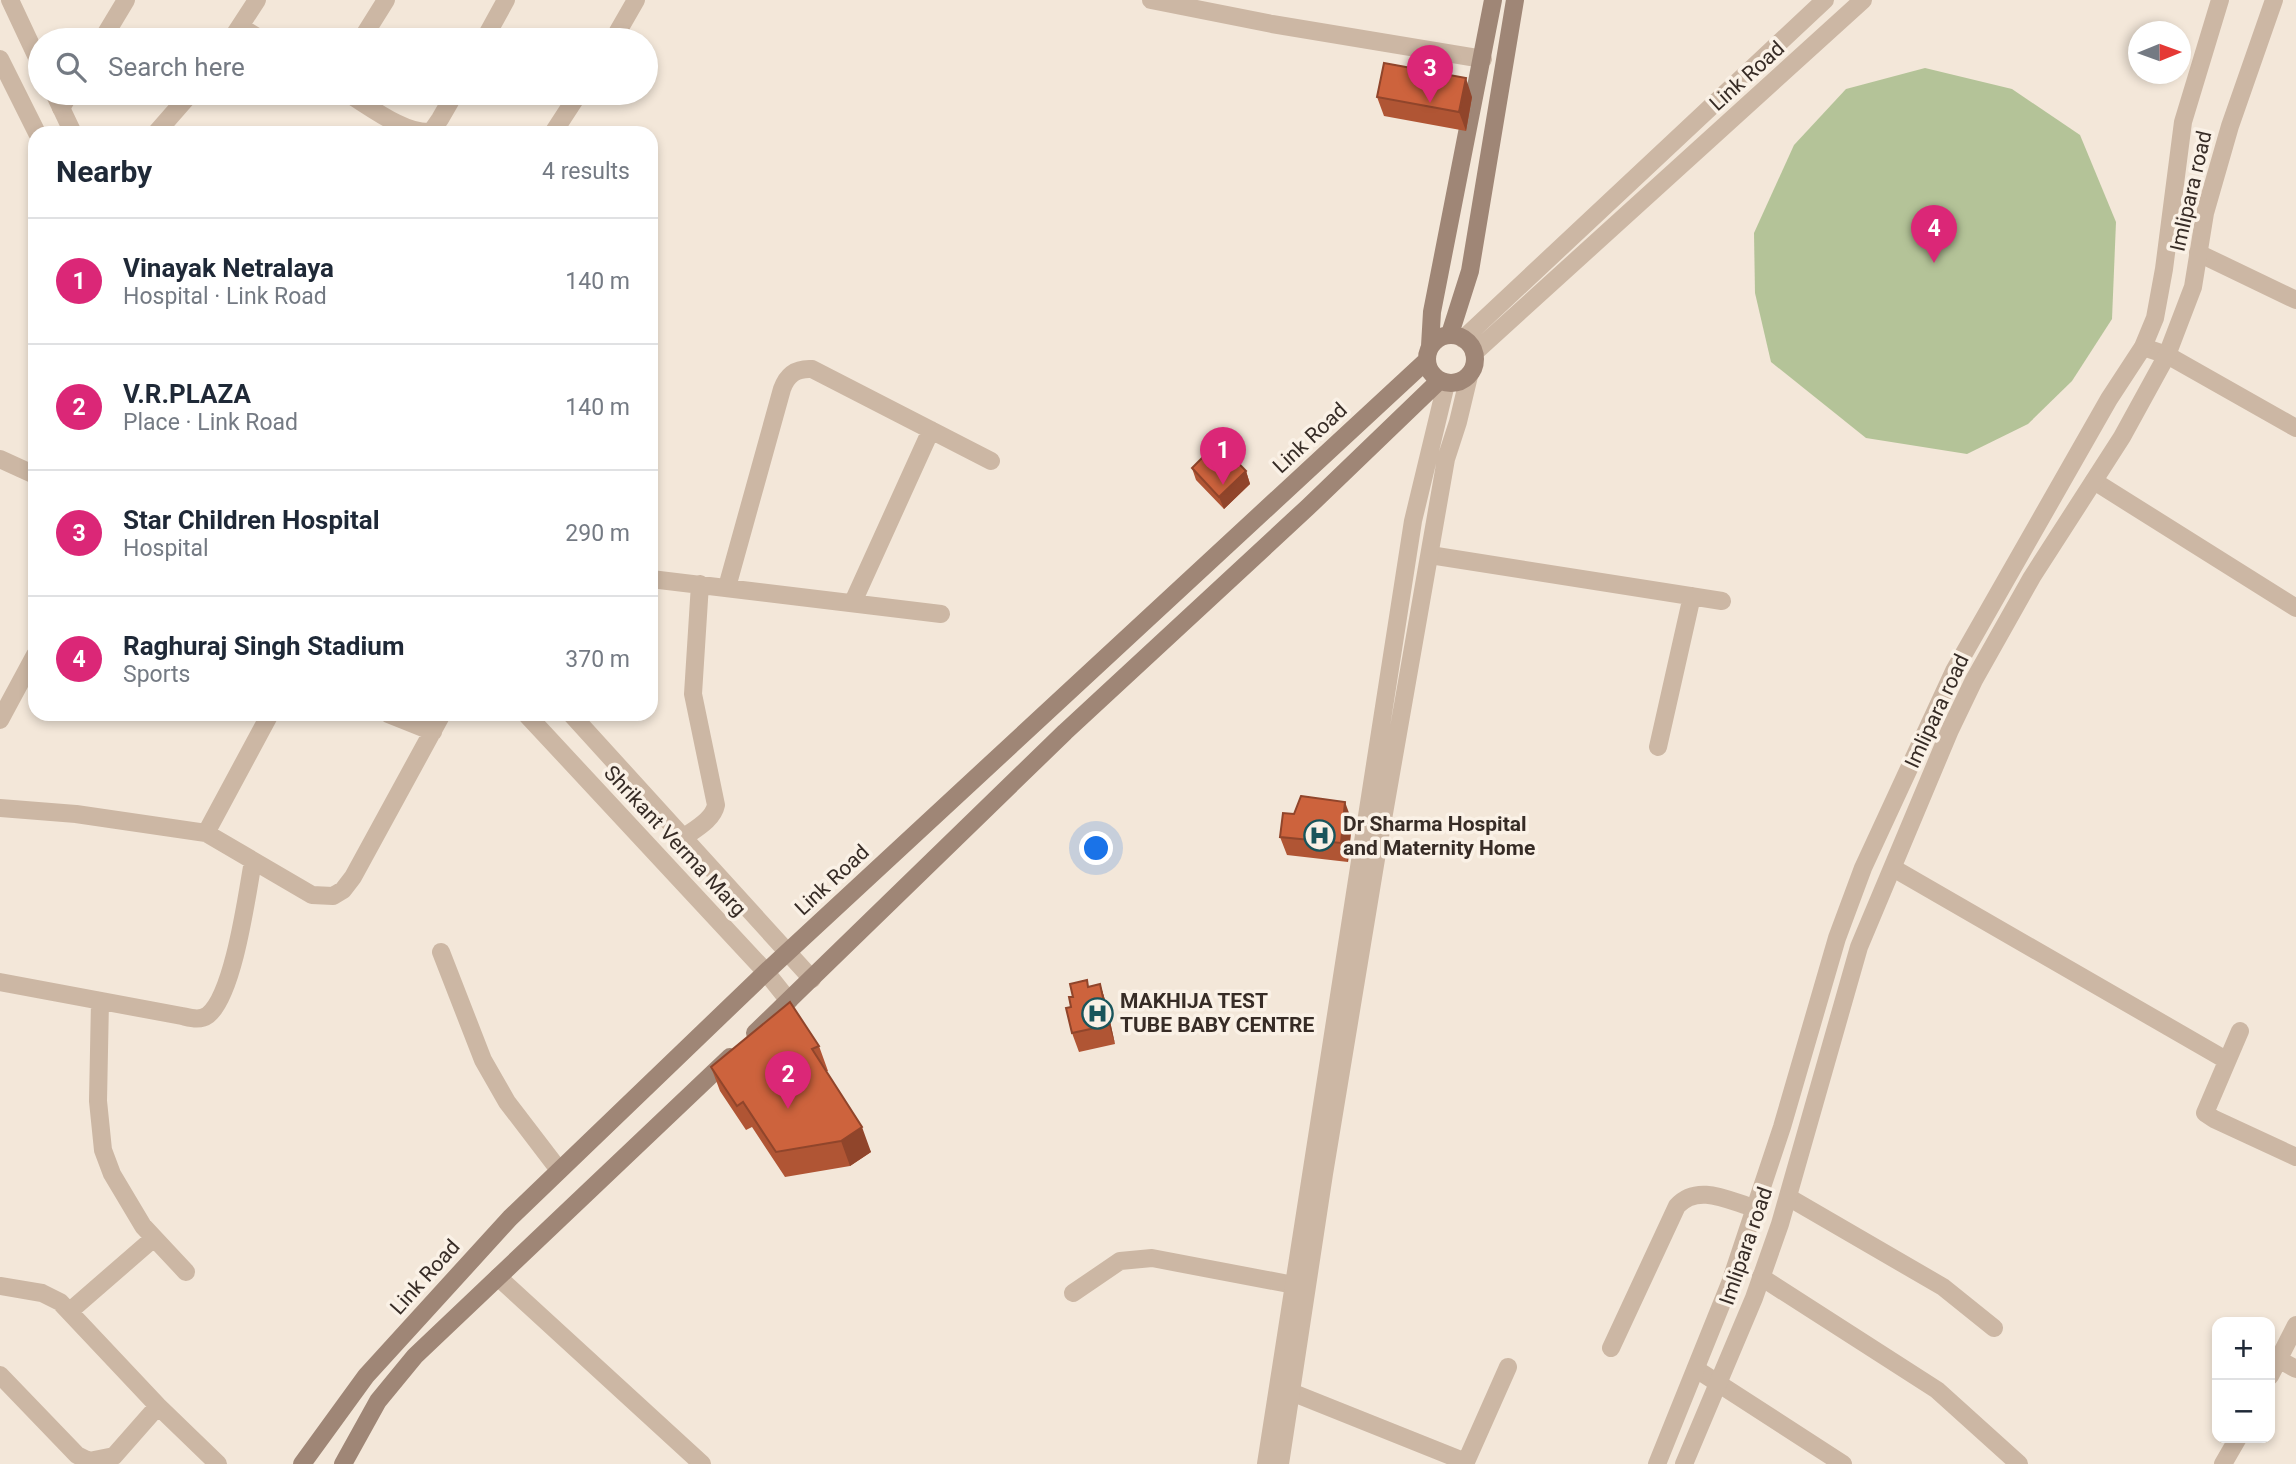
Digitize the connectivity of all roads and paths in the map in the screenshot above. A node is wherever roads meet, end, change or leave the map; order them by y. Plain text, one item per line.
1 (10, 0) edge
2 (126, 0) edge
3 (257, 0) edge
4 (386, 0) edge
5 (506, 0) edge
6 (636, 0) edge
7 (1151, 0) edge
8 (1493, 0) edge
9 (1515, 0) edge
10 (1825, 0) edge
11 (1863, 0) edge
12 (2220, 0) edge
13 (2274, 0) edge
14 (109, 28) edge
15 (240, 28) edge
16 (368, 28) edge
17 (491, 28) edge
18 (620, 28) edge
19 (28, 38) edge
20 (0, 59) edge
21 (1483, 59) junction
22 (64, 105) edge
23 (180, 105) edge
24 (367, 105) edge
25 (448, 105) edge
26 (571, 105) edge
27 (34, 126) edge
28 (71, 126) edge
29 (162, 126) edge
30 (404, 126) edge
31 (435, 126) edge
32 (558, 126) edge
33 (2198, 253) junction
34 (2296, 300) edge
35 (1463, 342) junction
36 (2143, 347) junction
37 (1428, 353) junction
38 (2167, 355) junction
39 (1469, 376) junction
40 (1443, 382) junction
41 (2296, 428) edge
42 (930, 430) junction
43 (0, 459) edge
44 (991, 461) dead end
45 (28, 472) edge
46 (2094, 481) junction
47 (1430, 555) junction
48 (658, 580) edge
49 (700, 584) junction
50 (727, 587) junction
51 (1692, 596) junction
52 (853, 601) junction
53 (1722, 601) dead end
54 (2296, 608) edge
55 (941, 614) dead end
56 (28, 668) edge
57 (0, 720) edge
58 (266, 721) edge
59 (406, 721) edge
60 (438, 721) edge
61 (533, 721) edge
62 (577, 721) edge
63 (433, 732) junction
64 (1658, 747) dead end
65 (0, 808) edge
66 (206, 832) junction
67 (683, 838) junction
68 (253, 861) junction
69 (1893, 868) junction
70 (441, 952) dead end
71 (786, 953) junction
72 (766, 972) junction
73 (812, 979) junction
74 (0, 982) edge
75 (100, 1001) junction
76 (789, 1001) junction
77 (2240, 1031) dead end
78 (2226, 1060) junction
79 (2296, 1157) edge
80 (559, 1170) junction
81 (1788, 1196) junction
82 (1754, 1208) junction
83 (154, 1238) junction
84 (186, 1272) dead end
85 (498, 1277) junction
86 (1761, 1277) junction
87 (1294, 1285) junction
88 (0, 1286) edge
89 (1073, 1293) dead end
90 (70, 1311) junction
91 (2296, 1325) edge
92 (1994, 1328) dead end
93 (1611, 1348) dead end
94 (2278, 1359) junction
95 (2275, 1365) edge
96 (1508, 1367) dead end
97 (1696, 1369) junction
98 (2296, 1369) edge
99 (0, 1375) edge
100 (1718, 1384) junction
101 (1291, 1392) junction
102 (158, 1406) junction
103 (2235, 1443) edge
104 (1465, 1463) edge
105 (218, 1464) edge
106 (302, 1464) edge
107 (343, 1464) edge
108 (702, 1464) edge
109 (1266, 1464) edge
110 (1280, 1464) edge
111 (1657, 1464) edge
112 (1684, 1464) edge
113 (1843, 1464) edge
114 (2019, 1464) edge
115 (2223, 1464) edge

1 - 19 street
2 - 14 street
3 - 15 street
4 - 16 street
5 - 17 street
6 - 18 street
7 - 21 street
8 - 21 main road
9 - 35 main road
10 - 35 street, Link Road
11 - 35 street, Link Road
12 - 36 street, Imlipara road
13 - 33 street, Imlipara road
20 - 27 street
21 - 37 main road
22 - 28 street
23 - 29 street
24 - 30 street
25 - 31 street
26 - 32 street
33 - 34 street
33 - 38 street, Imlipara road
35 - 37 main road
35 - 39 main road
36 - 38 street
36 - 82 street, Imlipara road
37 - 40 main road
37 - 71 main road, Link Road
38 - 41 street
38 - 46 street, Imlipara road
39 - 40 main road
39 - 47 street
40 - 73 main road
40 - 87 street
42 - 44 street
42 - 50 street
42 - 52 street
43 - 45 street
46 - 54 street
46 - 69 street, Imlipara road
47 - 51 street
47 - 101 street
48 - 49 street
49 - 50 street
49 - 67 street
50 - 52 street
51 - 53 street
51 - 64 street
52 - 55 street
56 - 57 street
58 - 66 street
59 - 63 street
60 - 63 street
61 - 72 street, Shrikant Verma Marg
62 - 67 street, Shrikant Verma Marg
63 - 68 street
65 - 66 street
66 - 68 street
67 - 71 street, Shrikant Verma Marg
68 - 75 street
69 - 78 street
69 - 81 street, Imlipara road
70 - 80 street
71 - 72 main road, Link Road
71 - 73 street, Shrikant Verma Marg
72 - 76 street, Shrikant Verma Marg
72 - 80 main road, Link Road
73 - 76 main road
74 - 75 street
75 - 83 street
76 - 85 main road
77 - 78 street
78 - 79 street
80 - 106 main road, Link Road
81 - 86 street, Imlipara road
81 - 92 street
82 - 93 street
82 - 97 street, Imlipara road
83 - 84 street
83 - 90 street
85 - 107 main road
85 - 108 street
86 - 100 street, Imlipara road
86 - 114 street
87 - 89 street
87 - 109 street
88 - 90 street
90 - 102 street
91 - 94 street
94 - 95 street
94 - 98 street
96 - 104 street
97 - 100 street
97 - 111 street, Imlipara road
99 - 102 street
100 - 112 street, Imlipara road
100 - 113 street
101 - 104 street
101 - 110 street
102 - 105 street
103 - 115 street

